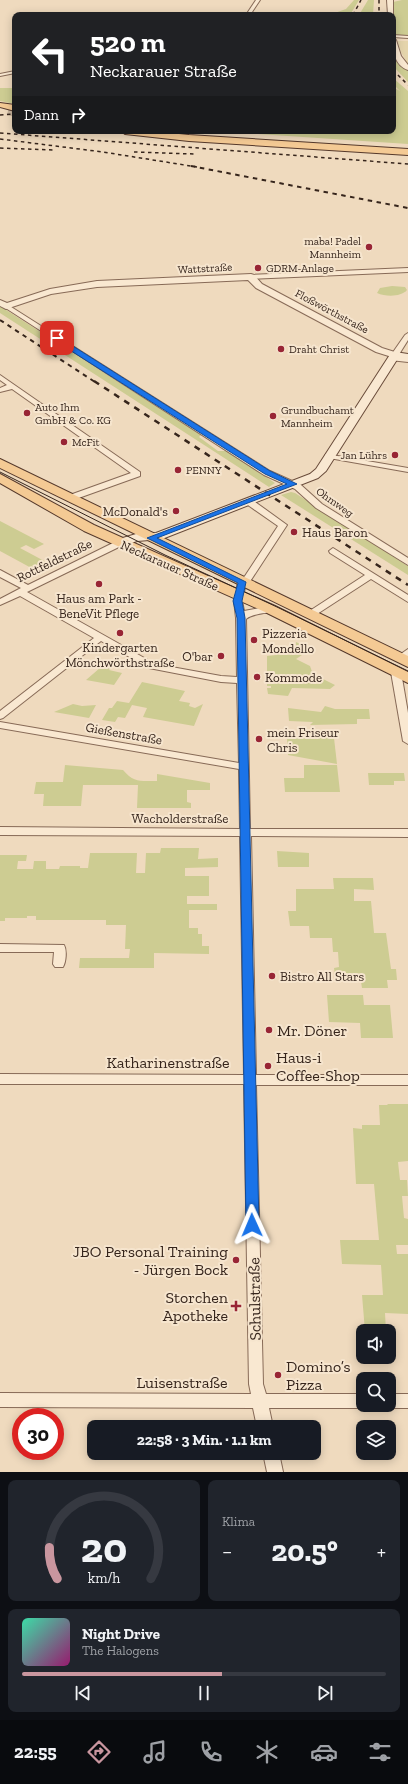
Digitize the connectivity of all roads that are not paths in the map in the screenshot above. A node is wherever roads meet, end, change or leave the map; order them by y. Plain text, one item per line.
1 (258, 0) edge
2 (390, 0) edge
3 (250, 12) edge
4 (391, 12) edge
5 (396, 36) edge
6 (408, 37) edge
7 (396, 48) edge
8 (408, 68) edge
9 (12, 73) edge
10 (0, 75) edge
11 (0, 105) edge
12 (8, 110) tunnel mouth
13 (155, 134) edge
14 (204, 134) edge
15 (408, 148) edge
16 (408, 152) edge
17 (408, 270) edge
18 (251, 277) junction
19 (3, 305) edge
20 (408, 335) edge
21 (394, 356) junction
22 (408, 357) edge
23 (408, 360) edge
24 (0, 377) edge
25 (13, 386) junction
26 (0, 390) edge
27 (329, 456) junction
28 (0, 463) edge
29 (408, 470) edge
30 (0, 478) edge
31 (294, 484) junction
32 (70, 498) junction
33 (248, 501) junction
34 (103, 535) junction
35 (120, 543) junction
36 (143, 543) junction
37 (334, 551) dead end
38 (408, 562) edge
39 (0, 573) edge
40 (372, 575) junction
41 (240, 588) junction
42 (23, 590) junction
43 (408, 599) edge
44 (0, 602) edge
45 (270, 609) junction
46 (311, 614) junction
47 (241, 618) junction
48 (101, 637) junction
49 (404, 664) edge
50 (242, 680) junction
51 (405, 698) edge
52 (0, 716) edge
53 (0, 724) edge
54 (408, 741) edge
55 (244, 767) junction
56 (0, 831) edge
57 (245, 832) junction
58 (408, 832) edge
59 (0, 948) edge
60 (59, 964) dead end
61 (0, 1079) edge
62 (249, 1080) junction
63 (408, 1080) edge
64 (0, 1400) edge
65 (259, 1400) junction
66 (356, 1401) edge
67 (396, 1401) edge
68 (408, 1401) edge
69 (263, 1420) edge
70 (272, 1460) edge
71 (275, 1472) edge

1 - 3 street
2 - 4 street
5 - 6 street
7 - 8 street
9 - 10 street
11 - 12 main road
13 - 16 main road
14 - 15 main road
17 - 18 street, Wattstraße
18 - 19 street, Wattstraße
18 - 21 street, Floßwörthstraße
19 - 31 street, Ohmweg
20 - 21 street
21 - 22 main road, Floßwörthstraße
21 - 23 street, Floßwörthstraße
21 - 27 main road
24 - 25 street
25 - 26 street
25 - 32 street
27 - 29 street
27 - 31 main road
28 - 32 main road, Neckarauer Straße
30 - 34 main road, Neckarauer Straße
31 - 33 main road
31 - 38 street, Ohmweg
32 - 36 main road, Neckarauer Straße
33 - 36 main road
33 - 41 street
34 - 35 main road, Neckarauer Straße
34 - 36 main road
35 - 36 main road, Neckarauer Straße
35 - 42 street, Rottfeldstraße
36 - 41 main road, Neckarauer Straße
36 - 41 main road, Neckarauer Straße
37 - 40 street
39 - 42 street
40 - 43 street
40 - 46 street
41 - 45 main road, Neckarauer Straße
41 - 46 main road, Neckarauer Straße
41 - 47 street, Schulstraße
42 - 44 street, Rottfeldstraße
42 - 48 street
45 - 47 street
45 - 49 main road, Neckarauer Straße
46 - 49 main road, Neckarauer Straße
47 - 50 street, Schulstraße
48 - 50 street
48 - 52 street
49 - 51 street
50 - 55 street, Schulstraße
51 - 54 street
53 - 55 street, Gießenstraße
55 - 57 street, Schulstraße
56 - 57 street, Wacholderstraße
57 - 58 street, Wacholderstraße
57 - 62 street, Schulstraße
59 - 60 street
61 - 62 street, Katharinenstraße
62 - 63 street, Katharinenstraße
62 - 65 street, Schulstraße
64 - 65 street, Luisenstraße
65 - 66 street, Luisenstraße
65 - 69 street, Schulstraße
67 - 68 street
70 - 71 street

